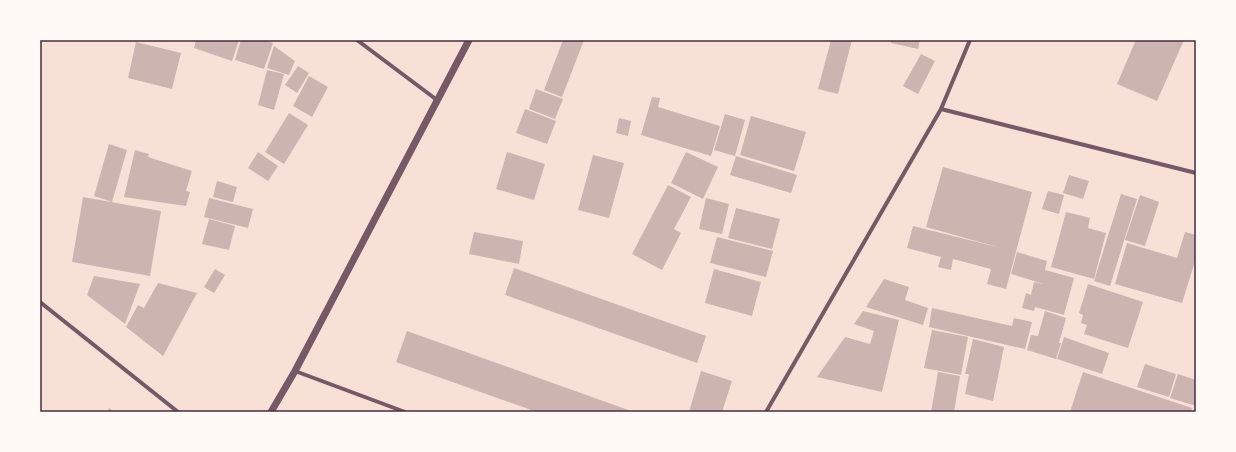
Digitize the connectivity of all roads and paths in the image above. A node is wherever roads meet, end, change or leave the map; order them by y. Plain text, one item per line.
1 (357, 40) edge
2 (469, 40) edge
3 (970, 40) edge
4 (437, 100) junction
5 (941, 109) junction
6 (1196, 173) edge
7 (40, 302) edge
8 (294, 371) junction
9 (178, 412) edge
10 (271, 412) edge
11 (405, 412) edge
12 (766, 412) edge

1 - 4 street
2 - 4 street
3 - 5 street
4 - 8 street
5 - 6 street
5 - 12 street
7 - 9 street
8 - 10 street
8 - 11 street

